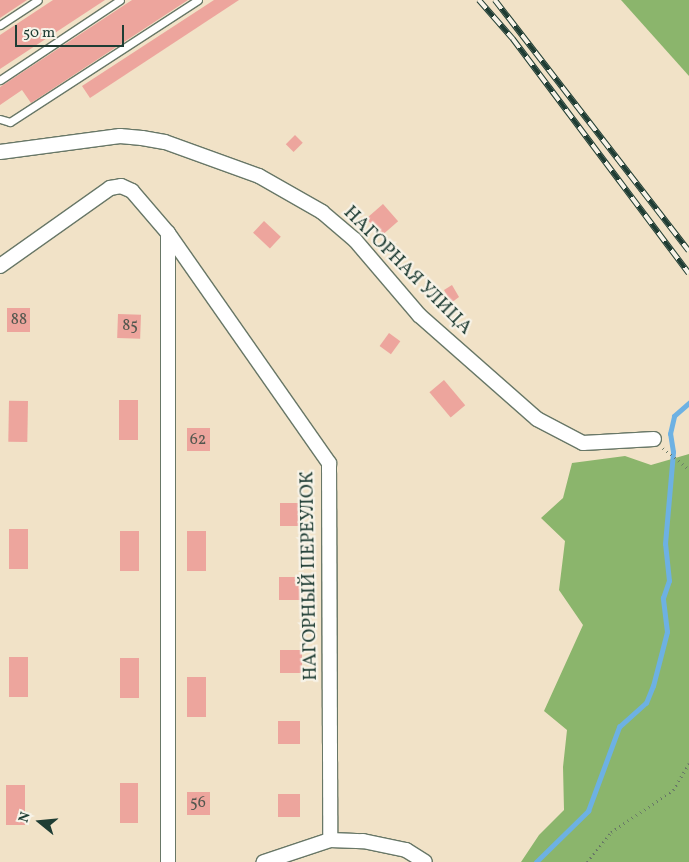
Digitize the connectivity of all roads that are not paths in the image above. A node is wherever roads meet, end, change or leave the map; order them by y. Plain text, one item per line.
1 (38, 0) edge
2 (120, 0) edge
3 (198, 0) edge
4 (0, 25) edge
5 (0, 80) edge
6 (0, 119) edge
7 (0, 152) edge
8 (168, 233) junction
9 (0, 266) edge
10 (654, 440) road end
11 (330, 840) junction
12 (168, 862) edge
13 (264, 862) edge
14 (425, 862) edge

1 - 4 lane
2 - 5 lane
3 - 6 lane
7 - 10 street, НАГОРНАЯ УЛИЦА
8 - 9 street, НАГОРНЫЙ ПЕРЕУЛОК
8 - 11 street, НАГОРНЫЙ ПЕРЕУЛОК
8 - 12 street
11 - 13 street
11 - 14 street

